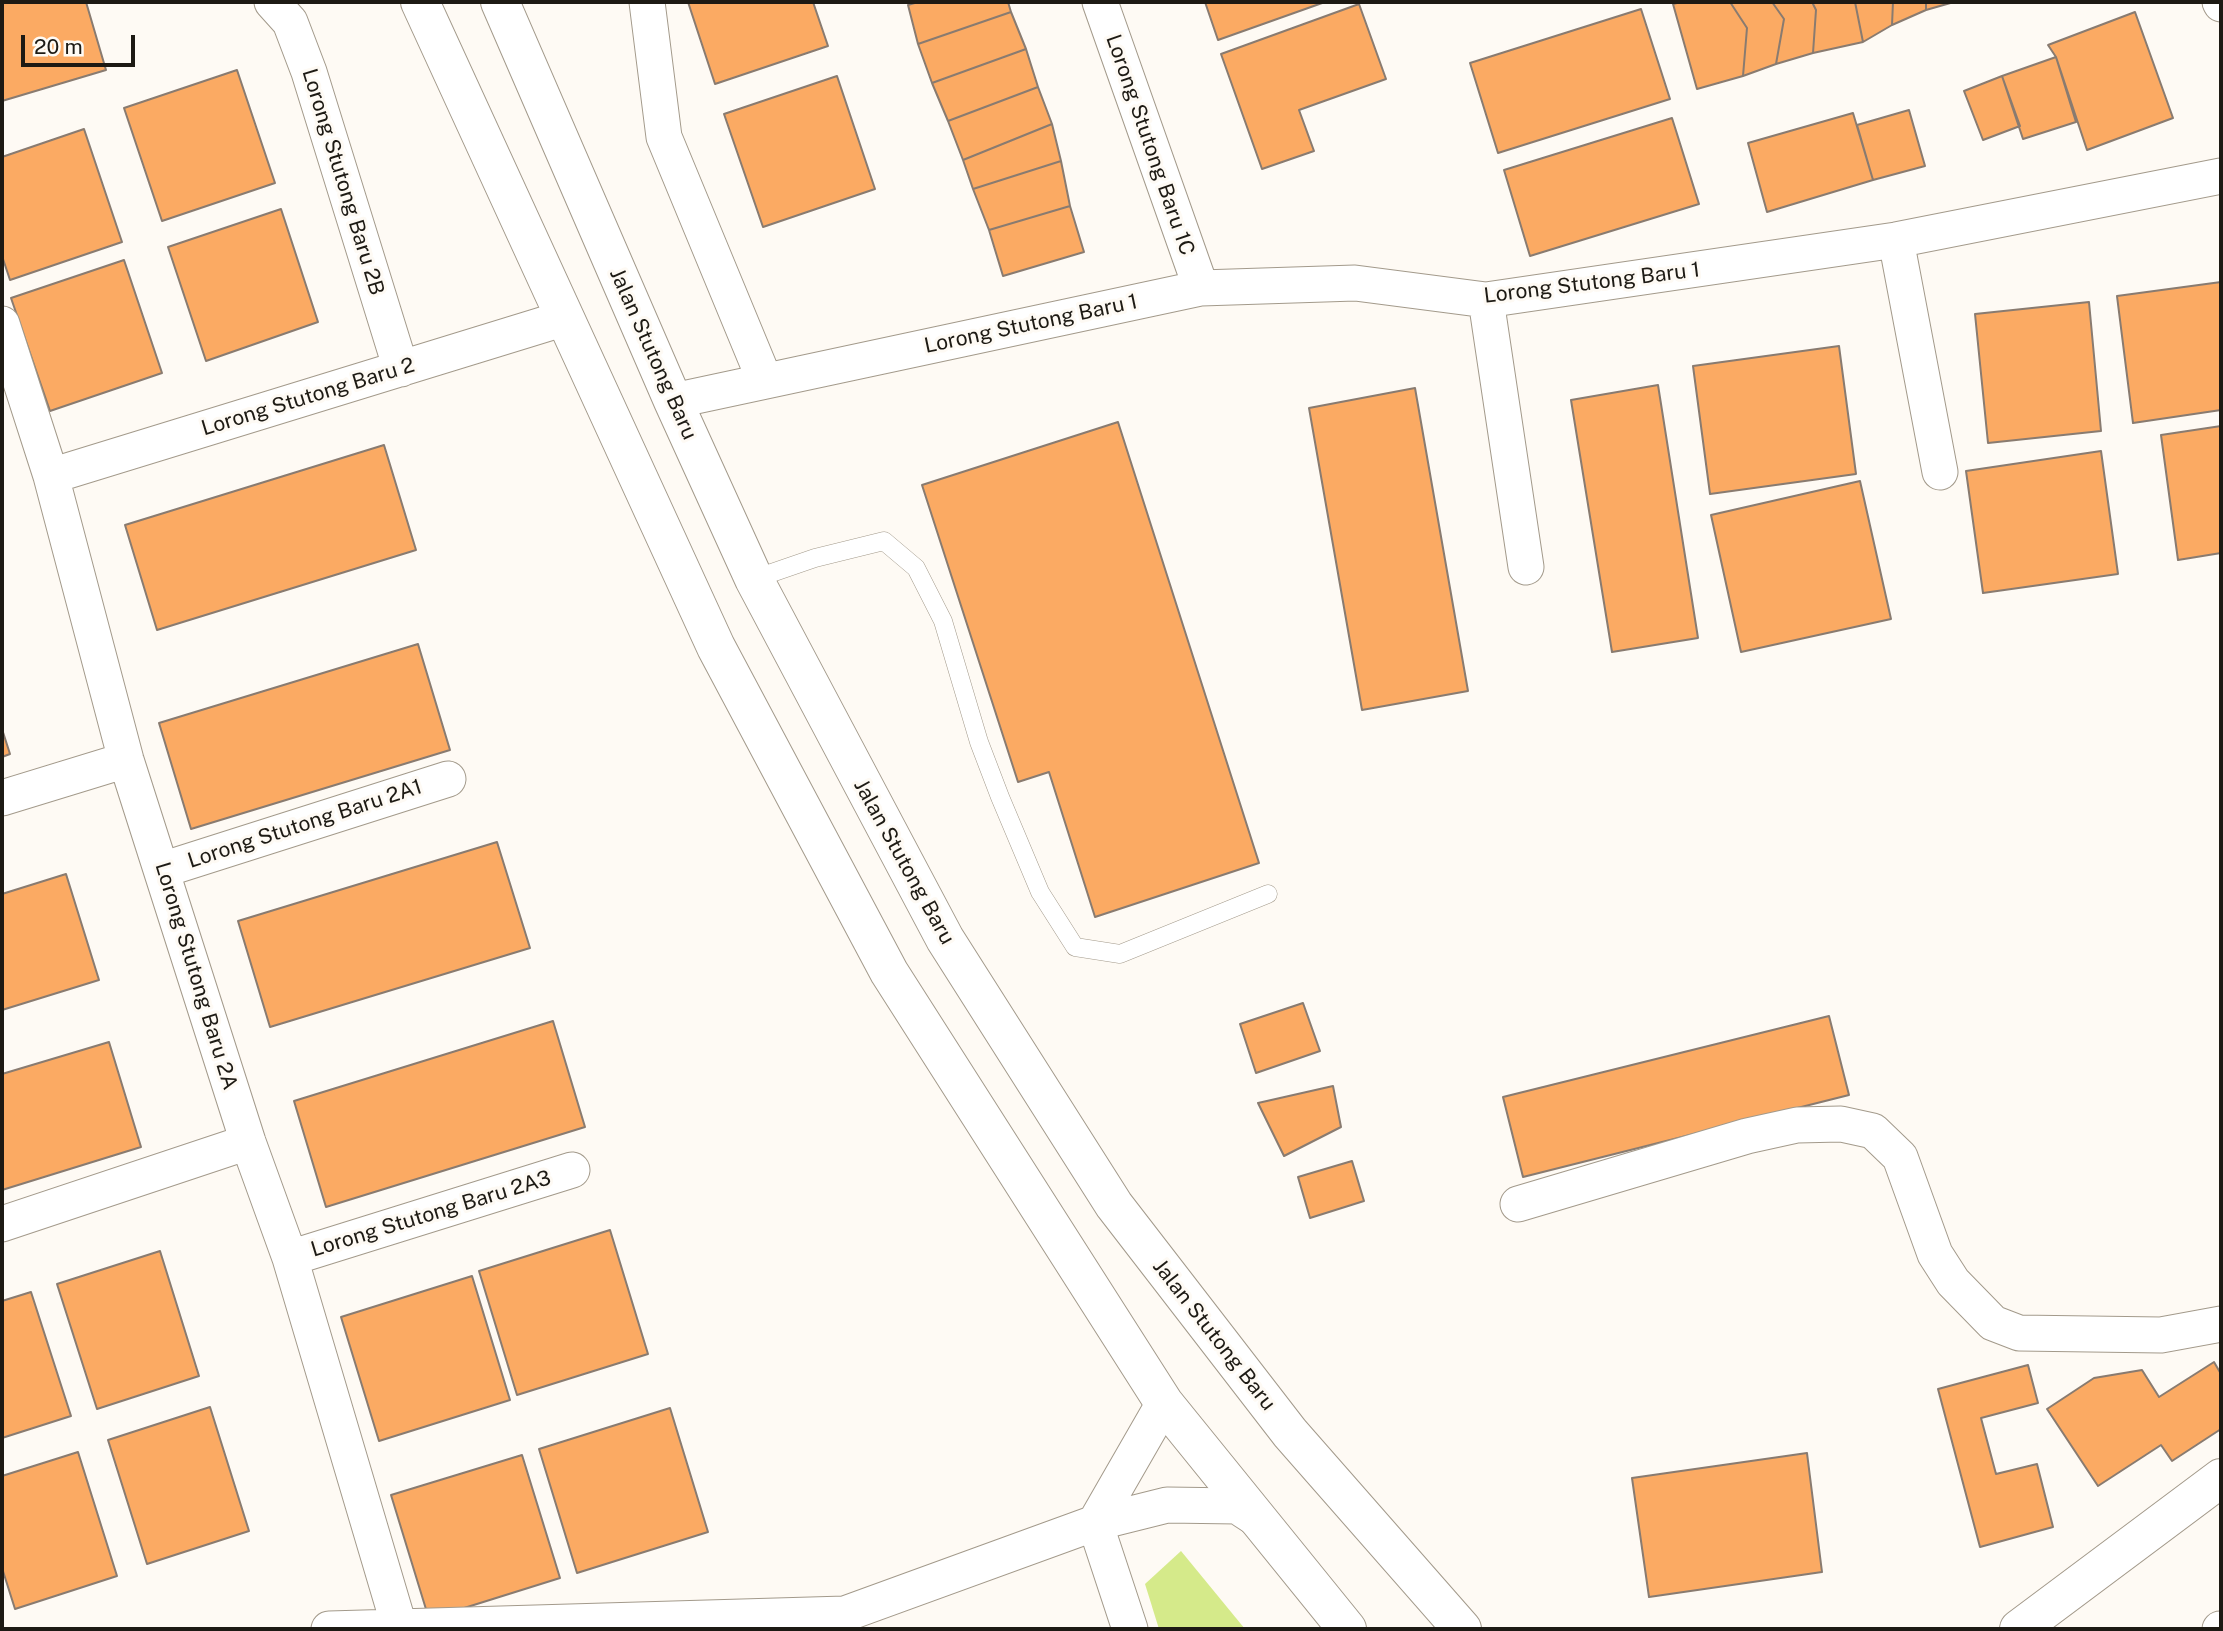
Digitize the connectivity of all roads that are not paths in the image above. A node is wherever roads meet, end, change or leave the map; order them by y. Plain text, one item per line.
1 (272, 2) edge
2 (420, 2) edge
3 (500, 2) edge
4 (647, 2) edge
5 (1100, 2) edge
6 (2221, 176) edge
7 (1896, 240) junction
8 (1201, 288) junction
9 (1486, 300) junction
10 (565, 318) junction
11 (2, 324) edge
12 (401, 369) junction
13 (765, 381) junction
14 (673, 401) junction
15 (1940, 472) dead end
16 (51, 476) junction
17 (1526, 567) dead end
18 (754, 579) junction
19 (126, 760) junction
20 (448, 779) dead end
21 (2, 798) edge
22 (162, 870) junction
23 (1268, 894) dead end
24 (248, 1142) junction
25 (572, 1170) dead end
26 (1518, 1204) dead end
27 (2, 1224) edge
28 (290, 1258) junction
29 (2221, 1324) edge
30 (1164, 1403) junction
31 (2221, 1478) edge
32 (1260, 1521) junction
33 (1095, 1524) junction
34 (399, 1627) edge
35 (329, 1629) edge
36 (1130, 1629) edge
37 (1348, 1629) edge
38 (1462, 1629) edge
39 (2019, 1629) edge

1 - 12 street, Lorong Stutong Baru 2B
2 - 10 main road
3 - 14 main road, Jalan Stutong Baru
4 - 13 street
5 - 8 street, Lorong Stutong Baru 1C
6 - 7 street, Lorong Stutong Baru 1
7 - 9 street, Lorong Stutong Baru 1
7 - 15 street
8 - 9 street, Lorong Stutong Baru 1
8 - 13 street, Lorong Stutong Baru 1
9 - 17 street
10 - 12 street, Lorong Stutong Baru 2
10 - 30 main road
11 - 16 street, Lorong Stutong Baru 2A
12 - 16 street, Lorong Stutong Baru 2
13 - 14 street, Lorong Stutong Baru 1
14 - 18 main road, Jalan Stutong Baru
16 - 19 street, Lorong Stutong Baru 2A
18 - 23 lane
18 - 38 main road, Jalan Stutong Baru
19 - 21 street
19 - 22 street, Lorong Stutong Baru 2A
20 - 22 street, Lorong Stutong Baru 2A1
22 - 24 street, Lorong Stutong Baru 2A
24 - 27 street
24 - 28 street, Lorong Stutong Baru 2A
25 - 28 street, Lorong Stutong Baru 2A3
26 - 29 street
28 - 34 street, Lorong Stutong Baru 2A
30 - 32 main road
30 - 33 street
31 - 39 main road
32 - 33 street
32 - 37 main road
33 - 34 street
33 - 36 street
34 - 35 street

